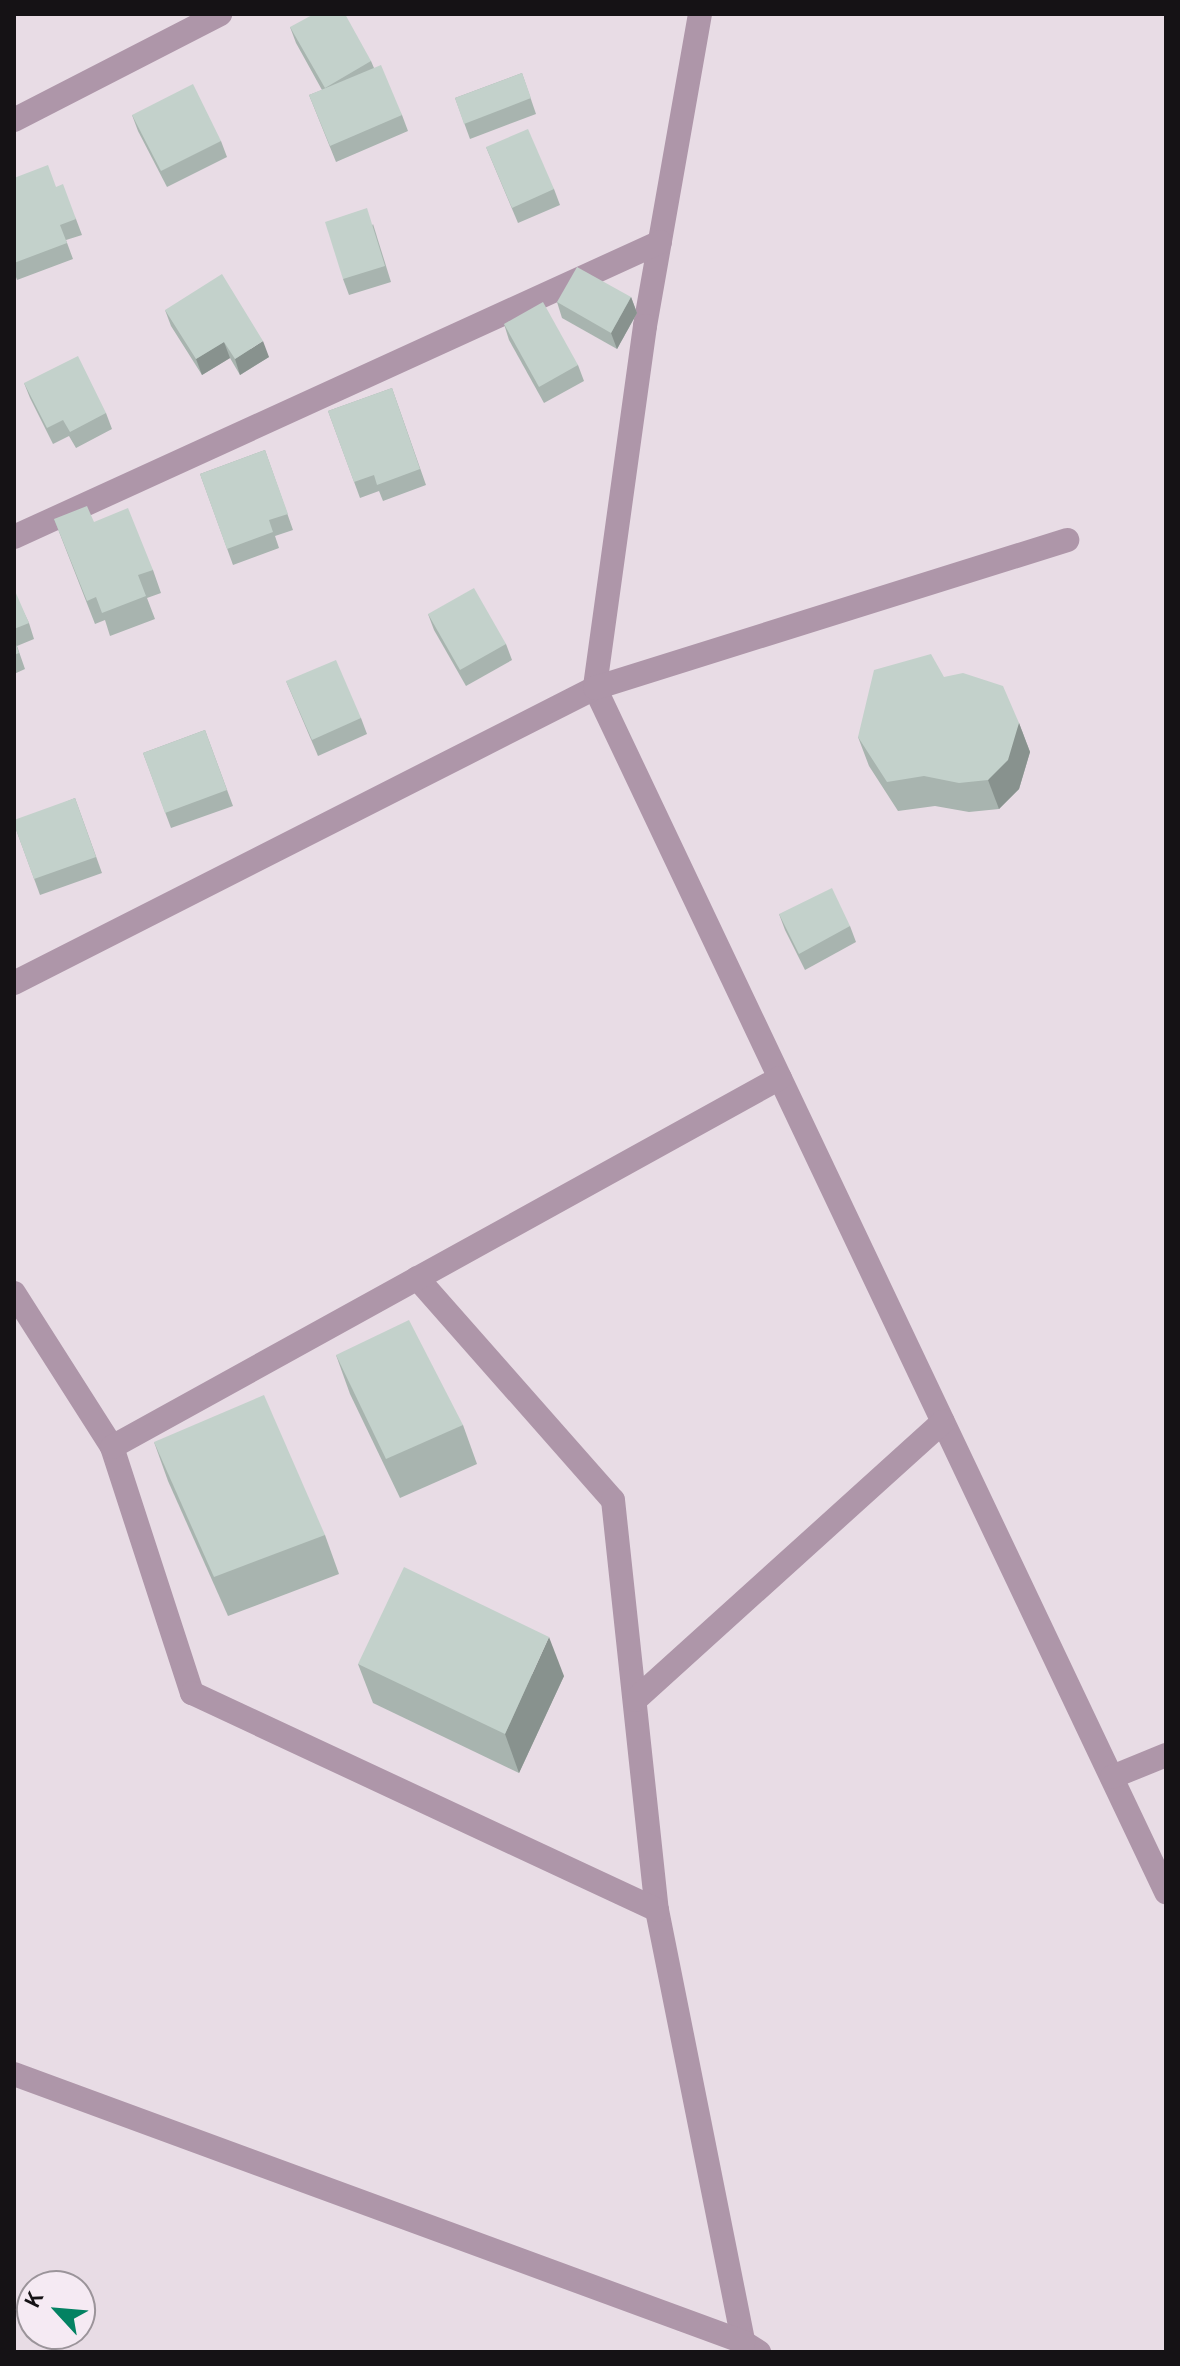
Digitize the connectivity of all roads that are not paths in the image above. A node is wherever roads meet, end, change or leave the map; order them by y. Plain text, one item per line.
1 (220, 14) edge
2 (700, 14) edge
3 (14, 120) edge
4 (660, 242) junction
5 (14, 537) edge
6 (1067, 540) dead end
7 (595, 688) junction
8 (14, 983) edge
9 (780, 1078) junction
10 (417, 1278) junction
11 (14, 1293) edge
12 (943, 1422) junction
13 (112, 1447) junction
14 (635, 1700) junction
15 (1166, 1755) edge
16 (1112, 1777) junction
17 (1166, 1892) edge
18 (657, 1910) junction
19 (14, 2074) edge
20 (742, 2349) edge

1 - 3 street
2 - 4 street
4 - 5 street
4 - 7 street
6 - 7 street
7 - 8 street
7 - 9 street
9 - 10 street
9 - 12 street
10 - 13 street
10 - 14 street
11 - 13 street
12 - 14 street
12 - 16 street
13 - 18 street
14 - 18 street
15 - 16 street
16 - 17 street
18 - 20 street
19 - 20 street

